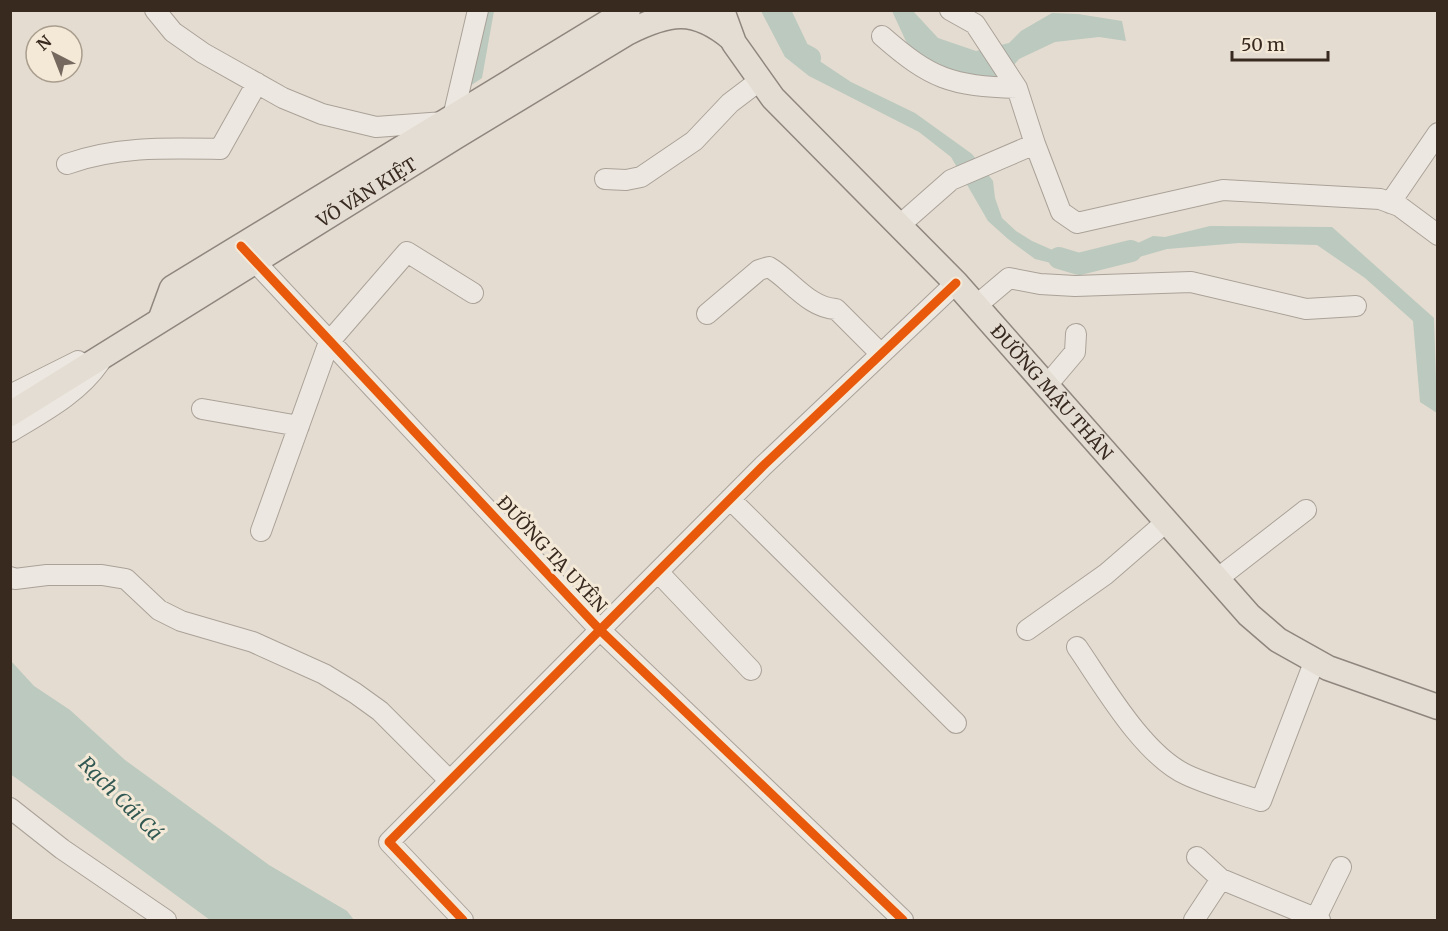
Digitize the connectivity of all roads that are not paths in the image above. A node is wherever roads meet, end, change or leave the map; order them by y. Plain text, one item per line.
1 (155, 10) edge
2 (478, 10) edge
3 (628, 10) edge
4 (722, 10) edge
5 (950, 10) edge
6 (658, 14) edge
7 (882, 36) dead end
8 (732, 39) junction
9 (759, 81) junction
10 (257, 83) junction
11 (1017, 88) junction
12 (448, 120) junction
13 (1437, 133) edge
14 (1035, 144) junction
15 (67, 164) dead end
16 (605, 179) dead end
17 (1390, 203) junction
18 (901, 224) junction
19 (1437, 235) edge
20 (248, 254) junction
21 (956, 283) junction
22 (473, 293) dead end
23 (977, 305) junction
24 (1356, 306) dead end
25 (707, 314) dead end
26 (161, 318) junction
27 (1076, 334) dead end
28 (329, 342) junction
29 (107, 353) junction
30 (881, 354) junction
31 (1048, 384) junction
32 (10, 395) edge
33 (202, 409) dead end
34 (10, 414) edge
35 (299, 426) junction
36 (10, 432) edge
37 (730, 499) junction
38 (1306, 510) dead end
39 (1166, 522) junction
40 (261, 531) dead end
41 (658, 572) junction
42 (10, 577) edge
43 (1217, 579) junction
44 (600, 630) junction
45 (1027, 630) dead end
46 (1077, 647) dead end
47 (1315, 660) junction
48 (751, 670) dead end
49 (1437, 707) edge
50 (956, 723) dead end
51 (450, 781) junction
52 (10, 808) edge
53 (1197, 857) dead end
54 (1341, 867) dead end
55 (1221, 879) junction
56 (1317, 920) edge
57 (166, 921) edge
58 (464, 921) edge
59 (903, 921) edge
60 (1194, 921) edge

1 - 10 street
2 - 12 street
3 - 12 main road, VÕ VĂN KIỆT
4 - 8 main road, ĐƯỜNG MẬU THÂN
5 - 11 street
6 - 8 main road, VÕ VĂN KIỆT
6 - 20 main road, VÕ VĂN KIỆT
7 - 11 street
8 - 9 main road, ĐƯỜNG MẬU THÂN
9 - 16 street
9 - 18 main road, ĐƯỜNG MẬU THÂN
10 - 12 street
10 - 15 street
11 - 14 street
12 - 20 main road, VÕ VĂN KIỆT
13 - 17 street
14 - 17 street
14 - 18 street
17 - 19 street
18 - 21 main road, ĐƯỜNG MẬU THÂN
20 - 26 main road, VÕ VĂN KIỆT
20 - 26 main road, VÕ VĂN KIỆT
20 - 28 street, ĐƯỜNG TẠ UYÊN
21 - 23 main road, ĐƯỜNG MẬU THÂN
21 - 30 street
22 - 28 street
23 - 24 street
23 - 31 main road, ĐƯỜNG MẬU THÂN
25 - 30 street
26 - 29 main road, VÕ VĂN KIỆT
27 - 31 street
28 - 35 street
28 - 44 street, ĐƯỜNG TẠ UYÊN
29 - 32 street
29 - 34 main road, VÕ VĂN KIỆT
29 - 36 street
30 - 37 street
31 - 39 main road, ĐƯỜNG MẬU THÂN
33 - 35 street
35 - 40 street
37 - 41 street
37 - 50 street
38 - 43 street
39 - 43 main road, ĐƯỜNG MẬU THÂN
39 - 45 street
41 - 44 street
41 - 48 street
42 - 51 street
43 - 47 main road, ĐƯỜNG MẬU THÂN
44 - 51 street
44 - 59 street, ĐƯỜNG TẠ UYÊN
46 - 47 street
47 - 49 main road, ĐƯỜNG MẬU THÂN
51 - 58 street
52 - 57 street
53 - 55 street
54 - 56 street
55 - 56 street
55 - 60 street

